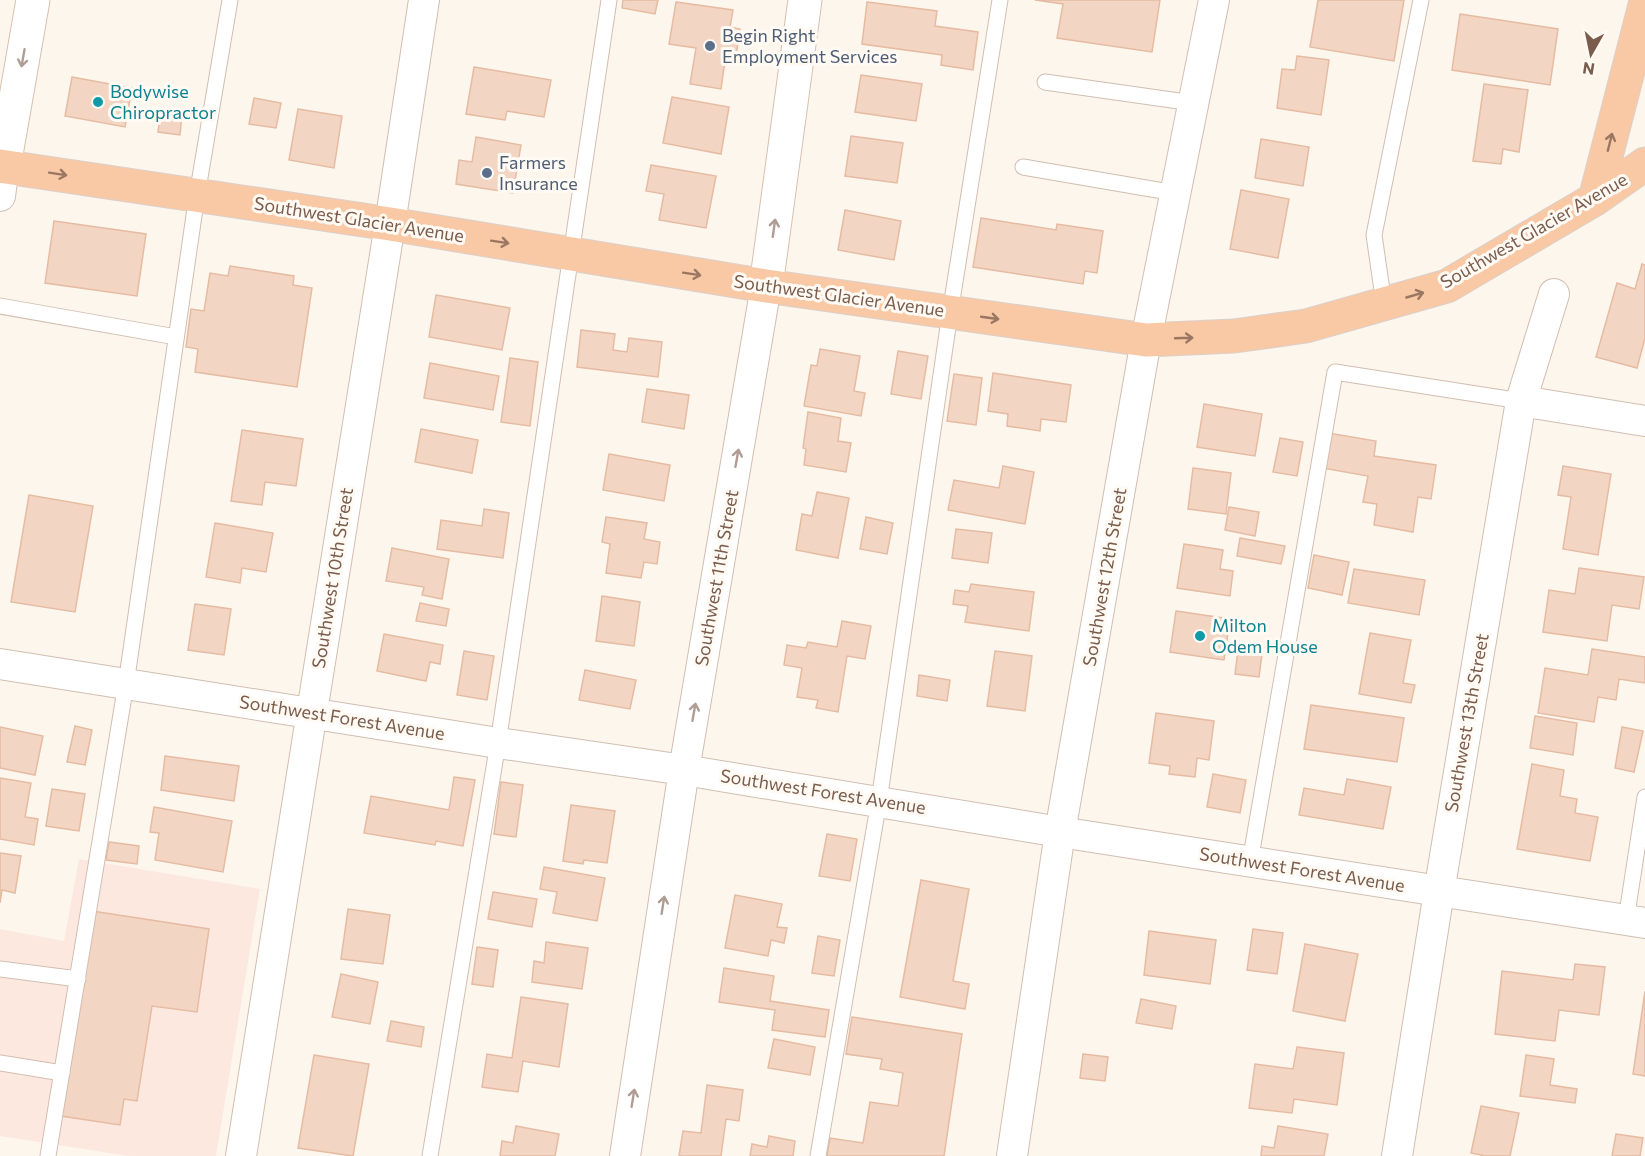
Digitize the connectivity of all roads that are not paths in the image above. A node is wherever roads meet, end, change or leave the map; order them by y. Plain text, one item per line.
1 (33, 0) edge
2 (230, 0) edge
3 (424, 0) edge
4 (609, 0) edge
5 (805, 0) edge
6 (1000, 0) edge
7 (1214, 0) edge
8 (1421, 0) edge
9 (1645, 5) edge
10 (1045, 82) dead end
11 (1193, 103) junction
12 (1645, 164) edge
13 (1023, 167) dead end
14 (1, 176) edge
15 (1175, 193) junction
16 (197, 195) junction
17 (1595, 199) junction
18 (390, 224) junction
19 (571, 254) junction
20 (766, 286) junction
21 (1554, 294) dead end
22 (1384, 304) junction
23 (0, 306) edge
24 (950, 313) junction
25 (176, 337) junction
26 (1146, 340) junction
27 (1521, 401) junction
28 (1645, 421) edge
29 (0, 664) edge
30 (126, 684) junction
31 (310, 713) junction
32 (498, 743) junction
33 (684, 770) junction
34 (1645, 797) edge
35 (879, 801) junction
36 (1060, 832) junction
37 (1250, 862) junction
38 (1439, 892) junction
39 (1635, 921) edge
40 (0, 969) edge
41 (78, 979) junction
42 (0, 1063) edge
43 (62, 1073) junction
44 (48, 1156) edge
45 (241, 1156) edge
46 (430, 1156) edge
47 (625, 1156) edge
48 (818, 1156) edge
49 (1012, 1156) edge
50 (1397, 1156) edge

1 -> 14 main road
2 - 16 lane
3 - 18 street, Southwest 10th Street
4 - 19 lane
20 -> 5 main road, Southwest 11th Street
6 - 24 lane
7 - 11 street, Southwest 12th Street
8 - 22 lane
17 -> 9 highway
10 - 11 lane
11 - 15 street, Southwest 12th Street
12 - 17 highway, Southwest Glacier Avenue
13 - 15 lane
14 -> 16 highway, Southwest Glacier Avenue
15 - 26 street, Southwest 12th Street
16 - 18 highway, Southwest Glacier Avenue
16 - 25 lane
22 -> 17 highway, Southwest Glacier Avenue
18 -> 19 highway, Southwest Glacier Avenue
18 - 31 street, Southwest 10th Street
19 -> 20 highway, Southwest Glacier Avenue
19 - 32 lane
20 - 24 highway, Southwest Glacier Avenue
33 -> 20 street, Southwest 11th Street
21 - 27 street, Southwest 13th Street
26 -> 22 highway, Southwest Glacier Avenue
23 - 25 lane
24 -> 26 highway, Southwest Glacier Avenue
24 - 35 lane
25 - 30 lane
26 - 36 street, Southwest 12th Street
27 - 28 street
27 - 37 lane
27 - 38 street, Southwest 13th Street
29 - 30 street, Southwest Forest Avenue
30 - 31 street, Southwest Forest Avenue
30 - 41 lane
31 - 32 street, Southwest Forest Avenue
31 - 45 street, Southwest 10th Street
32 - 33 street, Southwest Forest Avenue
32 - 46 lane
33 - 35 street, Southwest Forest Avenue
47 -> 33 street, Southwest 11th Street
34 - 39 lane
35 - 36 street, Southwest Forest Avenue
35 - 48 lane
36 - 37 street, Southwest Forest Avenue
36 - 49 street, Southwest 12th Street
37 - 38 street, Southwest Forest Avenue
38 - 39 street, Southwest Forest Avenue
38 - 50 street, Southwest 13th Street
40 - 41 lane
41 - 43 lane
42 - 43 lane
43 - 44 lane

